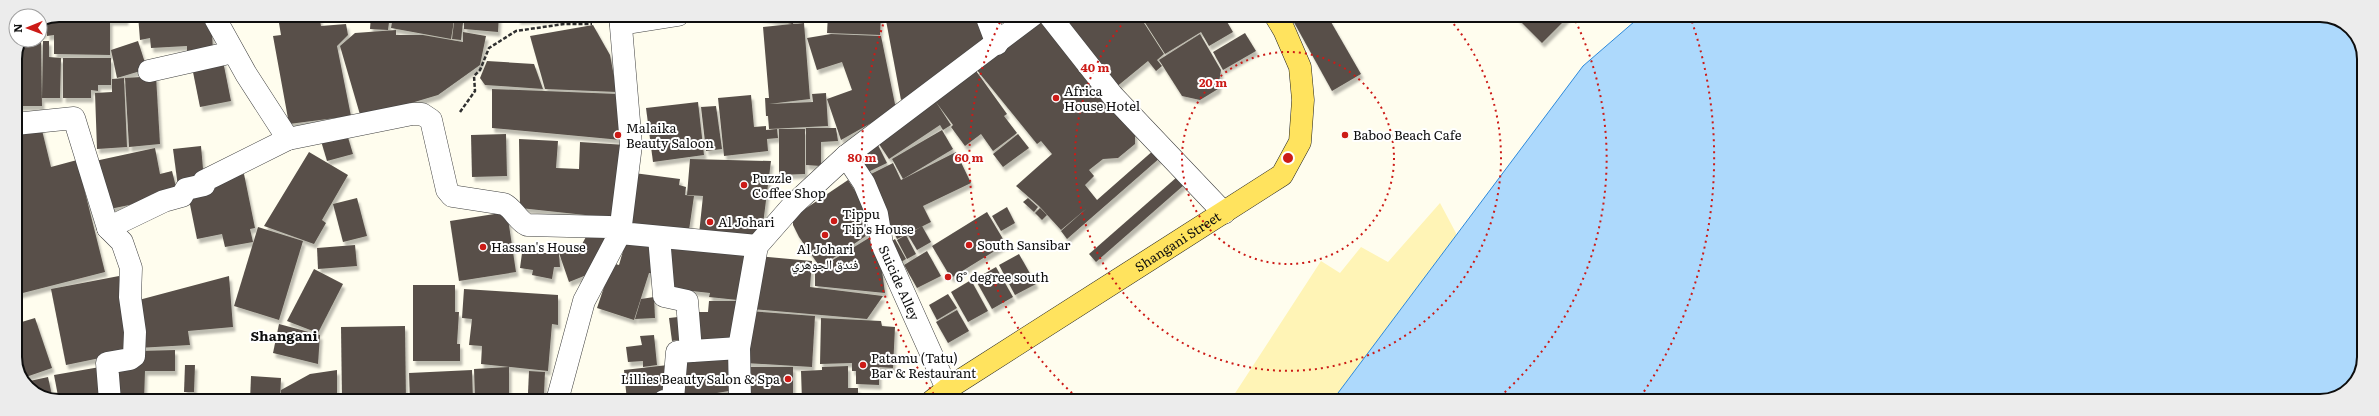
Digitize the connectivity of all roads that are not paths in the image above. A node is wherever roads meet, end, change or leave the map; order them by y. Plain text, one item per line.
1 (217, 22) edge
2 (620, 22) edge
3 (989, 22) edge
4 (1024, 22) edge
5 (1055, 22) edge
6 (1279, 22) edge
7 (997, 44) junction
8 (233, 52) junction
9 (150, 71) dead end
10 (22, 123) edge
11 (288, 139) junction
12 (846, 156) junction
13 (1224, 213) junction
14 (108, 228) junction
15 (620, 233) junction
16 (659, 237) junction
17 (757, 246) junction
18 (740, 348) junction
19 (691, 351) junction
20 (109, 394) edge
21 (559, 394) edge
22 (673, 394) edge
23 (740, 394) edge
24 (939, 394) edge
25 (941, 394) edge

1 - 8 street
2 - 15 street
3 - 7 street
4 - 7 street
5 - 13 street
6 - 13 main road, Shangani Street
7 - 12 street
8 - 9 street
8 - 11 street
10 - 14 street
11 - 14 street
11 - 15 street
12 - 17 street
12 - 24 street, Suicide Alley
13 - 25 main road, Shangani Street
14 - 20 street
15 - 16 street
15 - 21 street
16 - 17 street
16 - 19 street
17 - 18 street
18 - 19 street
18 - 23 street
19 - 22 street

